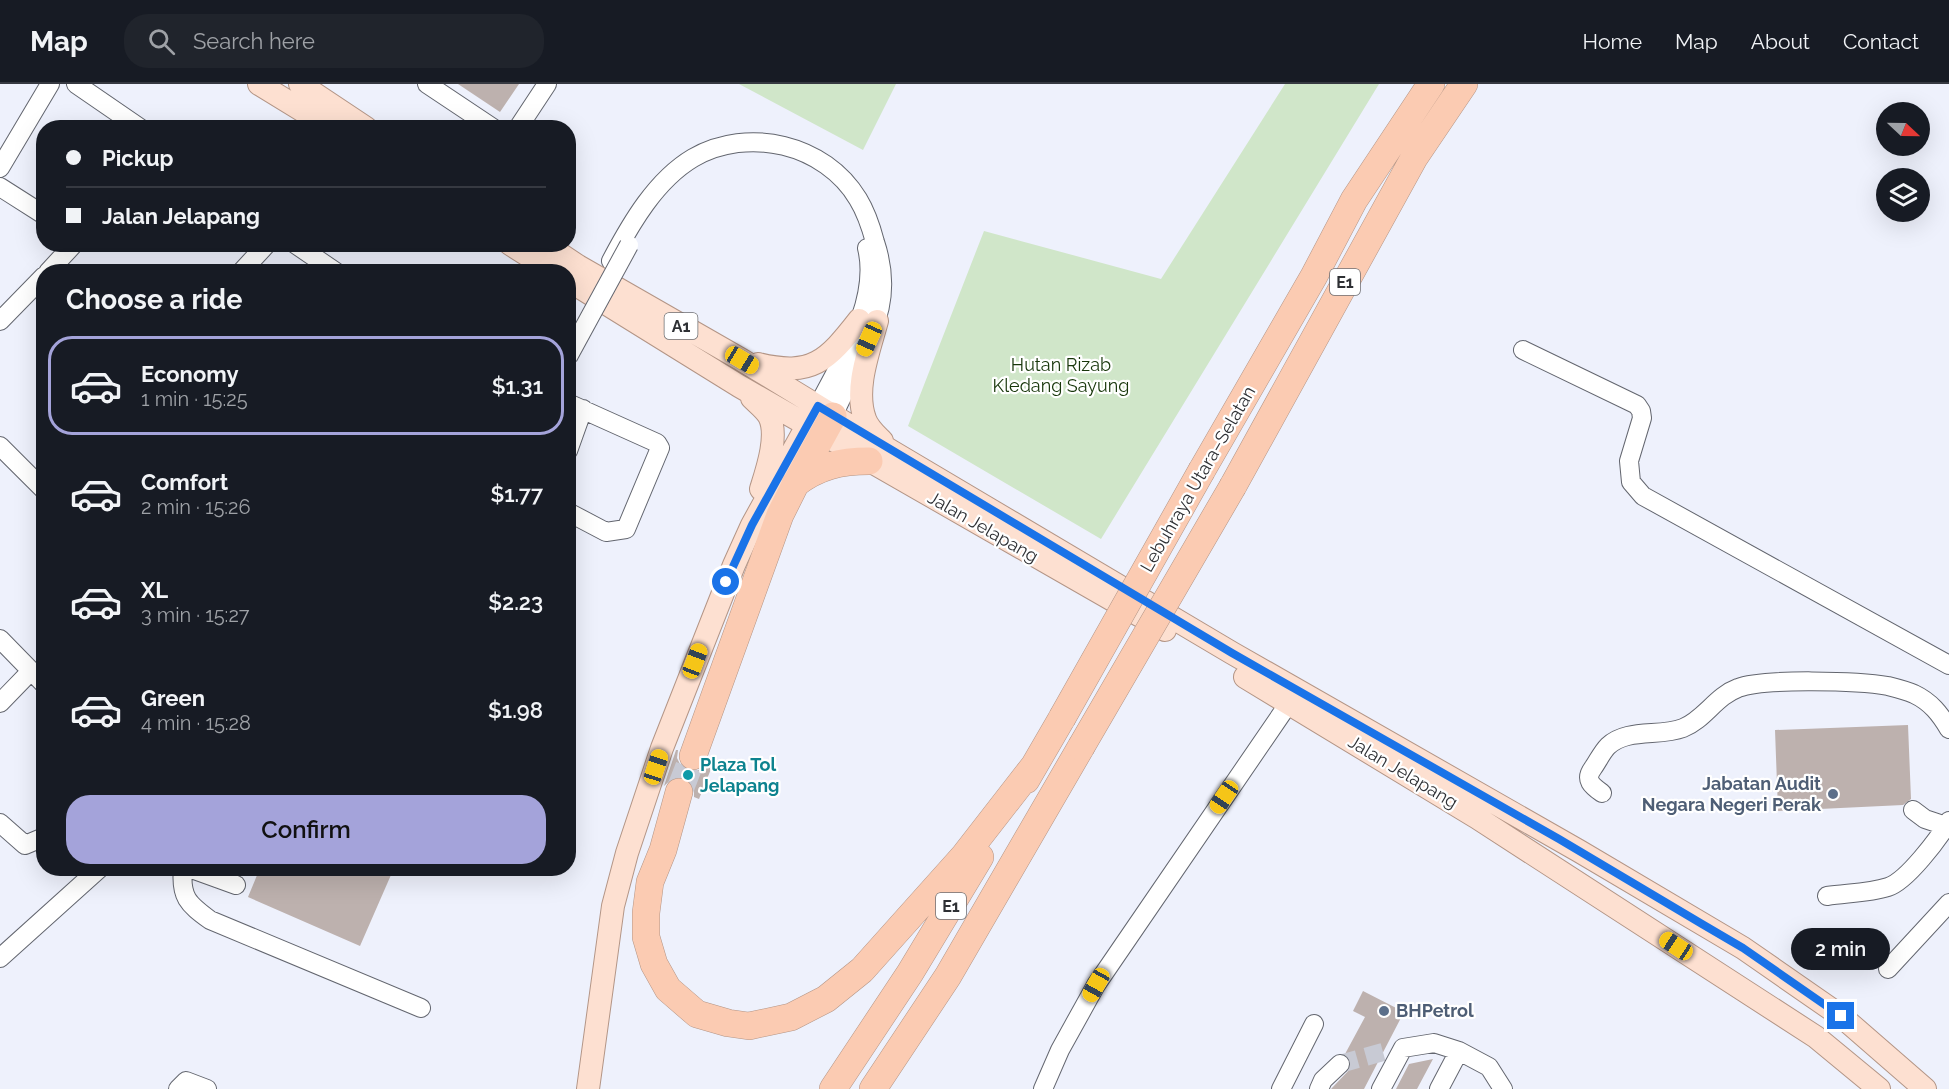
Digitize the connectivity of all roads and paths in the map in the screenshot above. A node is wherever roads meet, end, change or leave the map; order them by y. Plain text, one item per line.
1 (50, 84) edge
2 (76, 84) edge
3 (259, 84) edge
4 (300, 84) edge
5 (427, 84) edge
6 (547, 84) edge
7 (1431, 84) edge
8 (1464, 84) edge
9 (128, 120) edge
10 (319, 120) edge
11 (354, 120) edge
12 (481, 120) edge
13 (523, 120) edge
14 (0, 168) edge
15 (0, 187) edge
16 (36, 210) edge
17 (67, 252) edge
18 (260, 252) edge
19 (307, 252) edge
20 (523, 252) edge
21 (556, 252) edge
22 (55, 264) edge
23 (248, 264) edge
24 (324, 264) edge
25 (541, 264) edge
26 (575, 264) edge
27 (576, 265) edge
28 (36, 284) edge
29 (576, 285) edge
30 (868, 320) junction
31 (0, 321) edge
32 (576, 323) edge
33 (576, 342) edge
34 (1523, 350) dead end
35 (742, 360) junction
36 (739, 386) junction
37 (576, 406) edge
38 (820, 420) junction
39 (0, 446) edge
40 (880, 456) junction
41 (36, 479) edge
42 (795, 484) junction
43 (576, 520) edge
44 (752, 525) junction
45 (0, 639) edge
46 (1949, 665) edge
47 (36, 677) edge
48 (36, 679) edge
49 (0, 703) edge
50 (1289, 703) junction
51 (1949, 729) edge
52 (693, 756) tunnel mouth
53 (1034, 766) junction
54 (679, 792) tunnel mouth
55 (1602, 793) dead end
56 (1913, 810) dead end
57 (0, 823) edge
58 (1948, 823) edge
59 (36, 840) edge
60 (91, 876) edge
61 (182, 876) edge
62 (211, 876) edge
63 (236, 885) dead end
64 (1827, 896) dead end
65 (1949, 903) edge
66 (0, 958) edge
67 (1888, 969) dead end
68 (421, 1008) dead end
69 (1314, 1024) dead end
70 (1403, 1048) junction
71 (1459, 1051) junction
72 (1383, 1052) tunnel mouth
73 (1340, 1064) tunnel mouth
74 (1919, 1083) edge
75 (1877, 1087) edge
76 (178, 1089) edge
77 (207, 1089) edge
78 (588, 1089) edge
79 (833, 1089) edge
80 (873, 1089) edge
81 (1043, 1089) edge
82 (1281, 1089) edge
83 (1318, 1089) edge
84 (1381, 1089) edge
85 (1439, 1089) edge
86 (1503, 1089) edge
87 (1933, 1089) edge

1 - 14 street
2 - 9 street
3 - 10 main road
4 - 11 main road
5 - 12 street
6 - 13 street
7 - 53 highway, Lebuhraya Utara–Selatan / E1, bridge
8 - 80 highway, Lebuhraya Utara–Selatan / E1, bridge
15 - 16 street
17 - 22 street
18 - 23 street
19 - 24 street
20 - 25 main road
21 - 26 main road, Jalan Jelapang / A1
27 - 35 main road, Jalan Jelapang / A1
28 - 31 street
29 - 36 main road, Jalan Jelapang / A1
30 - 32 street
30 - 33 street, bridge
30 - 35 main road
30 - 38 street
30 - 40 main road
34 - 46 street
35 - 38 main road, Jalan Jelapang / A1
36 - 38 main road, Jalan Jelapang / A1
36 - 44 main road
37 - 43 street
38 - 40 main road, Jalan Jelapang / A1
38 - 42 highway
38 - 44 main road
39 - 41 street
40 - 42 highway
40 - 50 main road, Jalan Jelapang / A1
40 - 74 main road, Jalan Jelapang / A1
42 - 52 highway
44 - 78 main road
45 - 47 street
48 - 49 street
50 - 75 main road, Jalan Jelapang / A1
50 - 81 street
51 - 55 street
53 - 54 highway
53 - 79 highway, Lebuhraya Utara–Selatan / E1
56 - 58 street
57 - 59 street
58 - 64 street
60 - 66 street
61 - 68 street
62 - 63 street
65 - 67 street
69 - 82 street
70 - 71 street
70 - 72 street
70 - 84 street
71 - 85 street
71 - 86 street
73 - 83 street
74 - 87 main road, Jalan Jelapang
76 - 77 street

